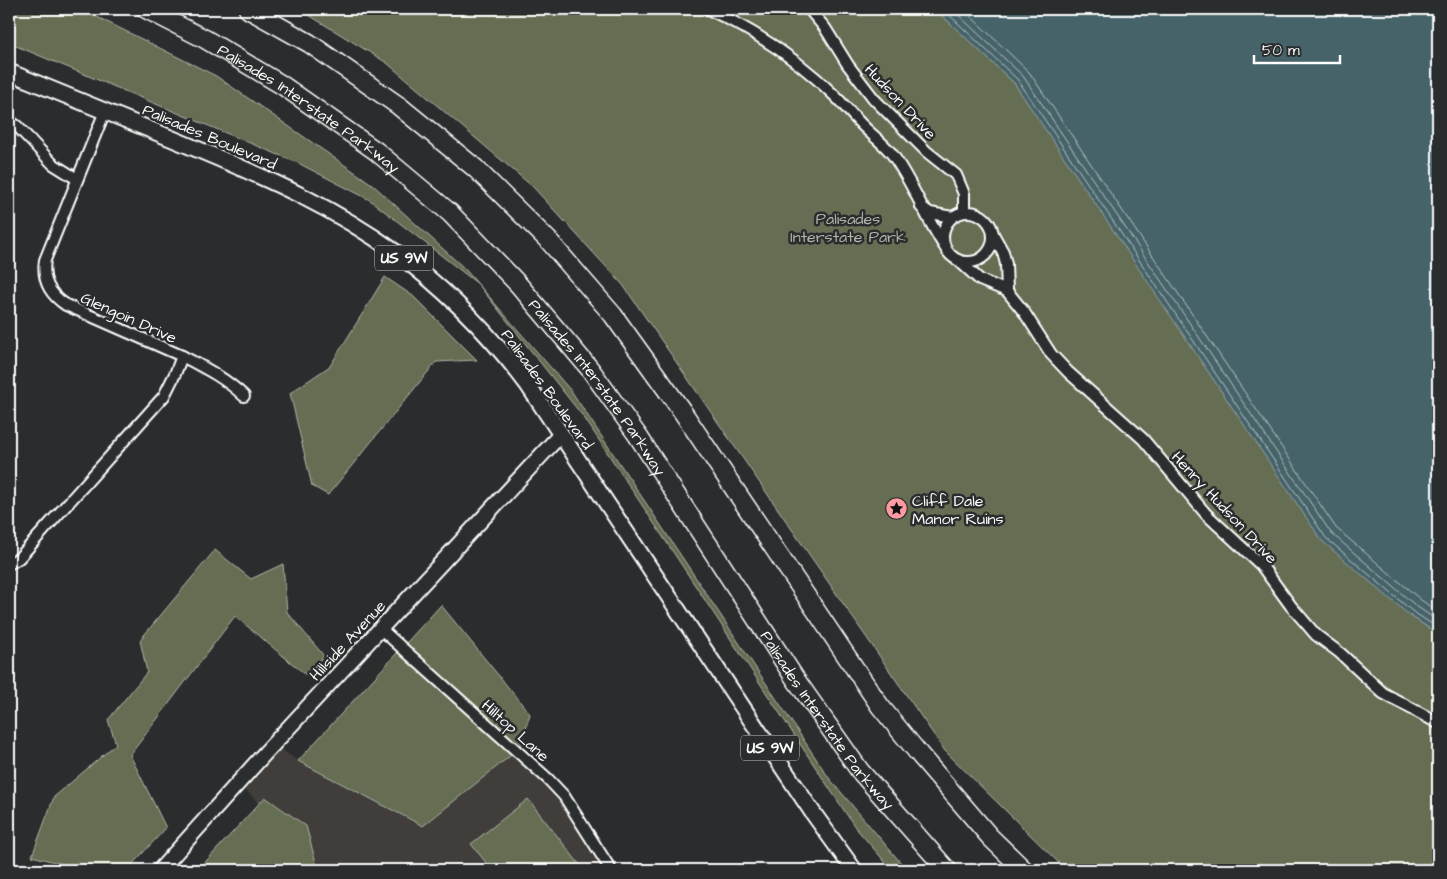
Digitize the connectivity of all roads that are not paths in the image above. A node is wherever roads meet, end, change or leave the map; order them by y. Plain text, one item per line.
1 (146, 9) edge
2 (248, 9) edge
3 (708, 9) edge
4 (809, 9) edge
5 (9, 72) edge
6 (105, 111) junction
7 (9, 121) edge
8 (77, 178) junction
9 (921, 207) junction
10 (964, 212) junction
11 (952, 217) junction
12 (993, 234) junction
13 (945, 247) junction
14 (958, 260) junction
15 (1007, 291) junction
16 (182, 356) junction
17 (244, 396) dead end
18 (561, 434) junction
19 (9, 564) edge
20 (381, 629) junction
21 (1438, 723) edge
22 (160, 870) edge
23 (611, 870) edge
24 (854, 870) edge
25 (947, 870) edge
26 (1024, 870) edge

1 - 25 highway, Palisades Interstate Parkway
2 - 26 highway
3 - 9 street, Henry Hudson Drive
4 - 10 street, Hudson Drive
5 - 6 main road, Palisades Boulevard / US 9W
6 - 8 street, Glengoin Drive
6 - 18 main road, Palisades Boulevard / US 9W
7 - 8 street
8 - 16 street, Glengoin Drive
9 - 11 street
9 - 13 street, Henry Hudson Drive
10 - 11 street
10 - 12 street
11 - 13 street
12 - 14 street
12 - 15 street
13 - 14 street, Henry Hudson Drive
14 - 15 street, Henry Hudson Drive
15 - 21 street, Henry Hudson Drive
16 - 17 street
16 - 19 street, Glengoin Drive
18 - 20 main road, Hillside Avenue
18 - 24 main road, Palisades Boulevard / US 9W
20 - 22 main road, Hillside Avenue
20 - 23 street, Hilltop Lane

